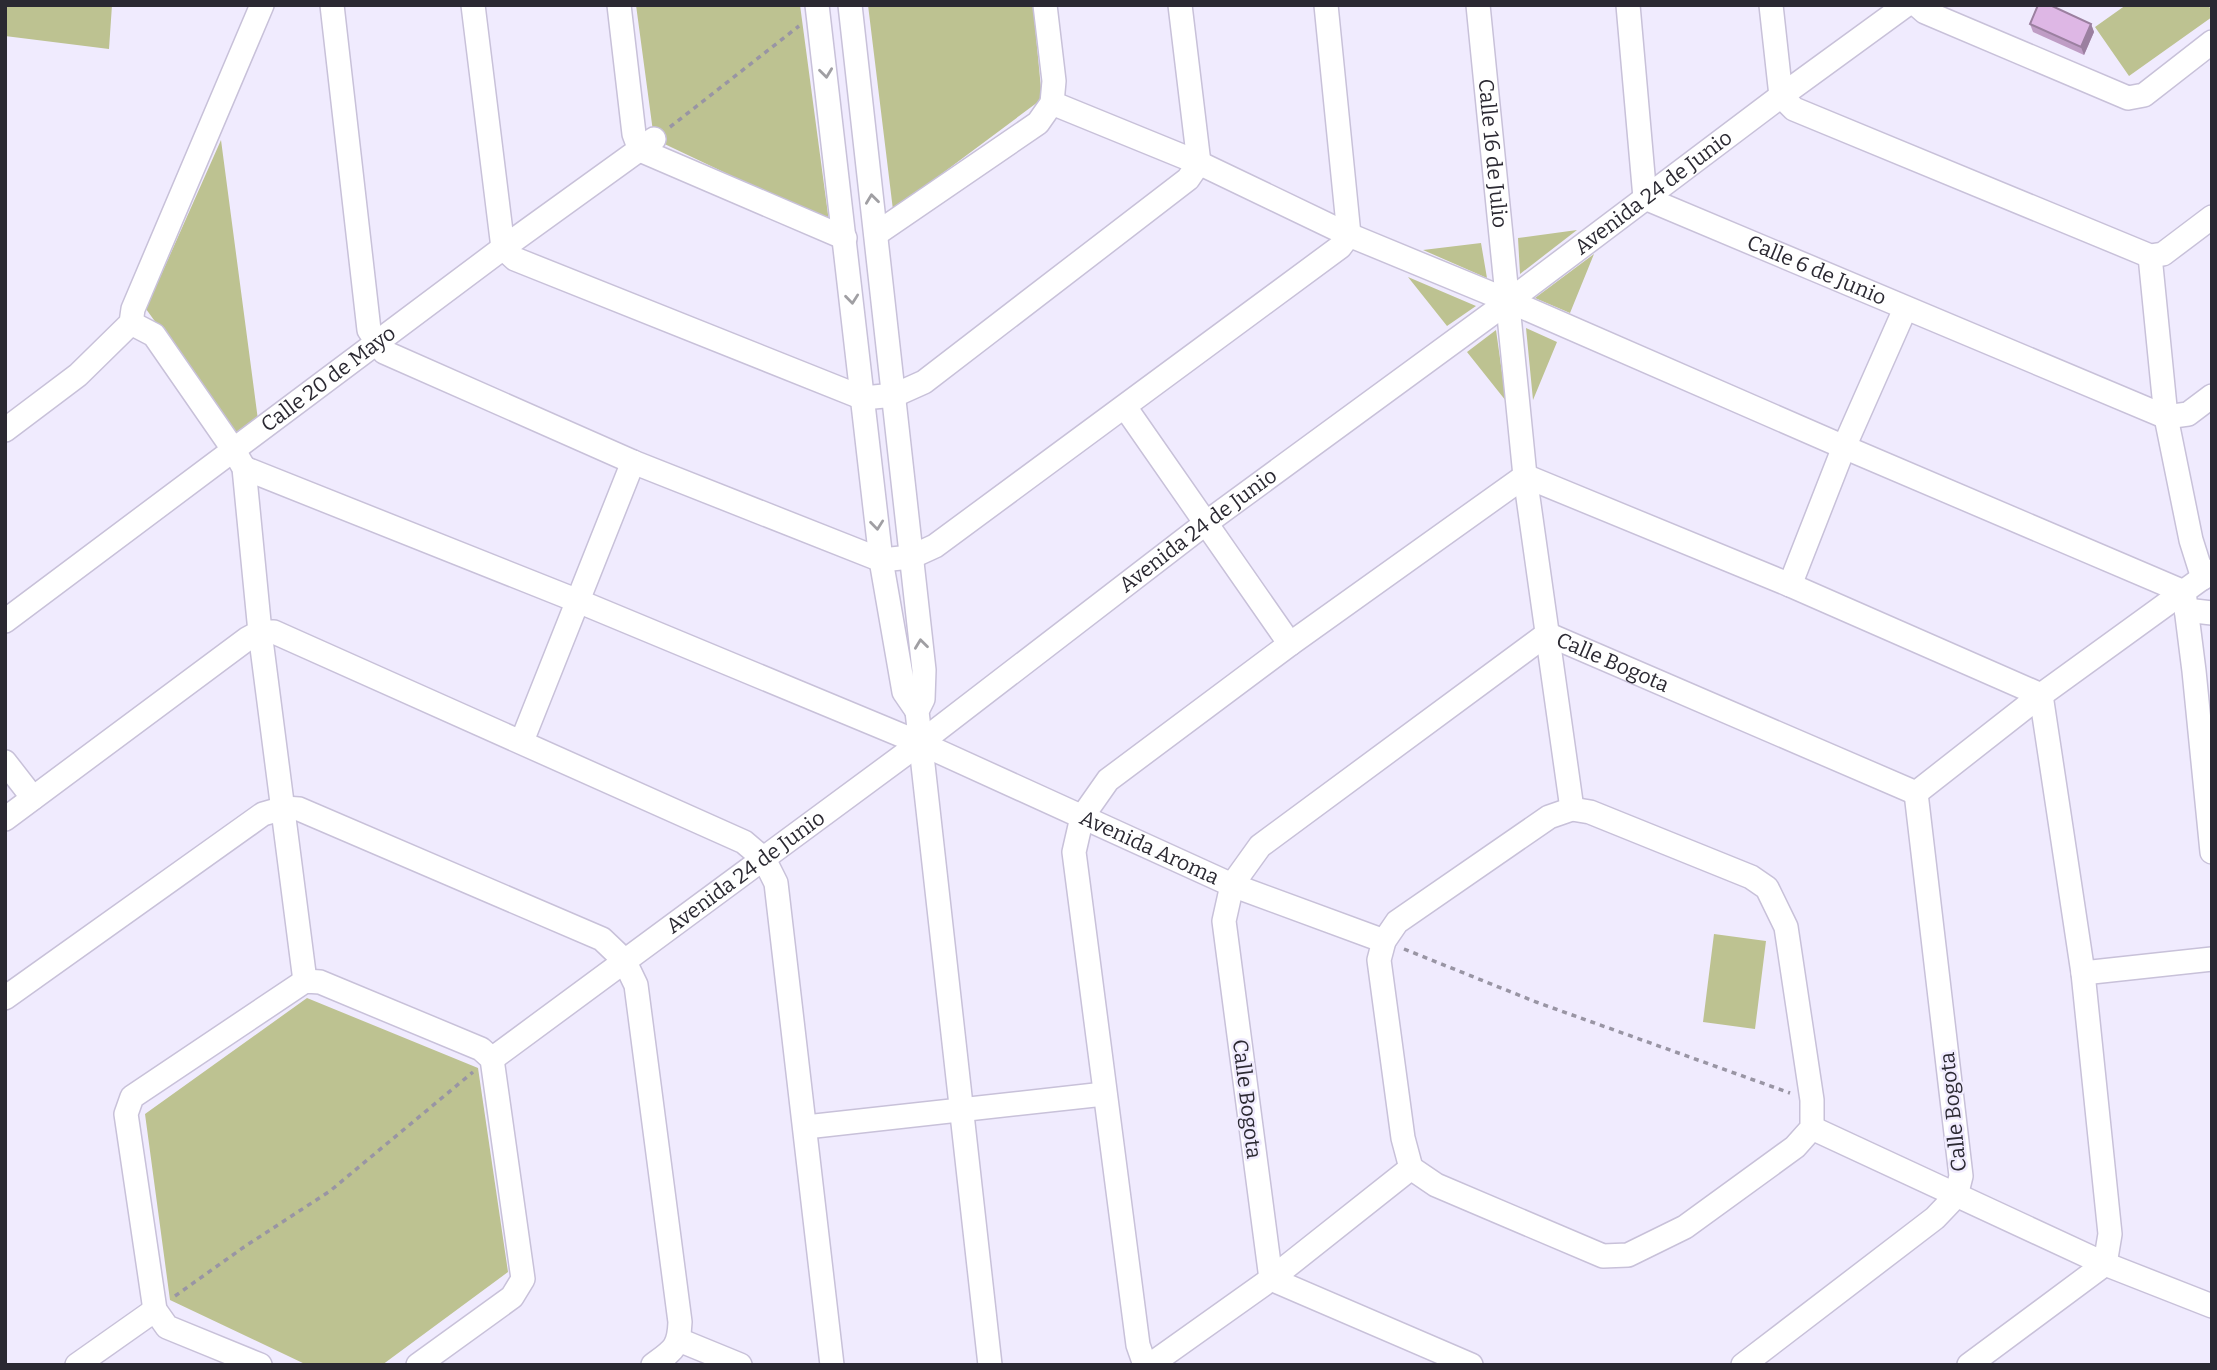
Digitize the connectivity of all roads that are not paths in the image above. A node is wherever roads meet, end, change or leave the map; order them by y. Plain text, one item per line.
1 (262, 5) edge
2 (332, 5) edge
3 (473, 5) edge
4 (619, 5) edge
5 (850, 5) edge
6 (1045, 5) edge
7 (1180, 5) edge
8 (1326, 5) edge
9 (1478, 5) edge
10 (1629, 5) edge
11 (1771, 5) edge
12 (1906, 5) edge
13 (1917, 5) edge
14 (818, 8) edge
15 (2212, 42) edge
16 (1781, 96) junction
17 (1052, 103) junction
18 (647, 144) junction
19 (1199, 163) junction
20 (1645, 198) junction
21 (2212, 217) edge
22 (876, 234) junction
23 (1349, 234) junction
24 (845, 237) junction
25 (503, 248) junction
26 (2150, 256) junction
27 (1509, 301) junction
28 (1905, 309) junction
29 (131, 323) junction
30 (377, 342) junction
31 (895, 395) junction
32 (2212, 396) edge
33 (863, 398) junction
34 (1125, 407) junction
35 (2166, 417) junction
36 (5, 430) edge
37 (1844, 447) junction
38 (239, 458) junction
39 (633, 462) junction
40 (1525, 476) junction
41 (1206, 523) junction
42 (911, 557) junction
43 (881, 560) junction
44 (2207, 574) edge
45 (1790, 585) junction
46 (578, 601) junction
47 (2185, 601) junction
48 (2212, 613) edge
49 (5, 621) edge
50 (260, 632) junction
51 (1546, 634) junction
52 (1290, 644) junction
53 (2041, 695) junction
54 (917, 711) junction
55 (522, 741) junction
56 (920, 743) junction
57 (5, 762) edge
58 (1916, 793) junction
59 (33, 798) junction
60 (284, 808) junction
61 (1572, 809) junction
62 (1082, 817) junction
63 (5, 819) edge
64 (2212, 852) edge
65 (764, 859) junction
66 (1232, 885) junction
67 (1384, 941) junction
68 (2212, 959) edge
69 (624, 960) junction
70 (2083, 973) junction
71 (305, 981) junction
72 (5, 998) edge
73 (492, 1059) junction
74 (1104, 1094) junction
75 (961, 1110) junction
76 (806, 1127) junction
77 (1812, 1128) junction
78 (1411, 1168) junction
79 (1956, 1196) junction
80 (2105, 1264) junction
81 (1271, 1279) junction
82 (2212, 1306) edge
83 (155, 1310) junction
84 (679, 1340) junction
85 (76, 1365) edge
86 (260, 1365) edge
87 (418, 1365) edge
88 (653, 1365) edge
89 (740, 1365) edge
90 (832, 1365) edge
91 (990, 1365) edge
92 (1145, 1365) edge
93 (1150, 1365) edge
94 (1471, 1365) edge
95 (1743, 1365) edge
96 (1969, 1365) edge

1 - 29 street
2 - 30 street
3 - 25 street
4 - 18 street
22 -> 5 street
6 - 17 street
7 - 19 street
8 - 23 street
9 - 27 street, Calle 16 de Julio
10 - 20 street
11 - 16 street
12 - 16 street, Avenida 24 de Junio
13 - 15 street
14 -> 24 street
16 - 20 street, Avenida 24 de Junio
16 - 26 street
17 - 19 street
17 - 22 street
18 - 24 street
18 - 25 street, Calle 20 de Mayo
19 - 23 street
19 - 31 street
20 - 27 street, Avenida 24 de Junio
20 - 28 street, Calle 6 de Junio
21 - 26 street
22 - 31 street
23 - 27 street
23 - 34 street
24 -> 33 street
25 - 30 street, Calle 20 de Mayo
25 - 33 street
26 - 35 street
27 - 37 street
27 - 40 street, Calle 16 de Julio
27 - 41 street, Avenida 24 de Junio
28 - 35 street, Calle 6 de Junio
28 - 37 street
29 - 36 street
29 - 38 street
30 - 38 street, Calle 20 de Mayo
30 - 39 street
31 - 33 street
31 - 42 street
32 - 35 street
33 -> 43 street
34 - 41 street
34 - 42 street
35 - 44 street
37 - 45 street
37 - 47 street
38 - 46 street, Avenida Aroma
38 - 49 street, Calle 20 de Mayo
38 - 50 street
39 - 43 street
39 - 46 street
40 - 45 street
40 - 51 street, Calle 16 de Julio
40 - 52 street
41 - 52 street
41 - 56 street, Avenida 24 de Junio
42 - 43 street
54 -> 42 street
43 - 54 street
44 - 47 street
45 - 53 street
46 - 55 street
46 - 56 street, Avenida Aroma
47 - 48 street
47 - 53 street
47 - 64 street
50 - 55 street
50 - 59 street
50 - 60 street
51 - 58 street, Calle Bogota
51 - 61 street, Calle 16 de Julio
51 - 66 street, Calle Bogota
52 - 62 street
53 - 58 street
53 - 70 street
54 - 56 street
55 - 65 street
56 - 62 street, Avenida Aroma
56 - 65 street, Avenida 24 de Junio
56 - 75 street
57 - 59 street
58 - 79 street, Calle Bogota
59 - 63 street
60 - 69 street
60 - 71 street
60 - 72 street
61 - 67 street
61 - 77 street
62 - 66 street, Avenida Aroma
62 - 74 street
65 - 69 street, Avenida 24 de Junio
65 - 76 street
66 - 67 street, Avenida Aroma
66 - 81 street, Calle Bogota
67 - 78 street
68 - 70 street
69 - 73 street, Avenida 24 de Junio
69 - 84 street
70 - 80 street
71 - 73 street
71 - 83 street
73 - 87 street
74 - 75 street
74 - 92 street
75 - 76 street
75 - 91 street
76 - 90 street
77 - 78 street
77 - 79 street
78 - 81 street
79 - 80 street
79 - 95 street, Calle Bogota
80 - 82 street
80 - 96 street
81 - 93 street
81 - 94 street
83 - 85 street
83 - 86 street
84 - 88 street
84 - 89 street

